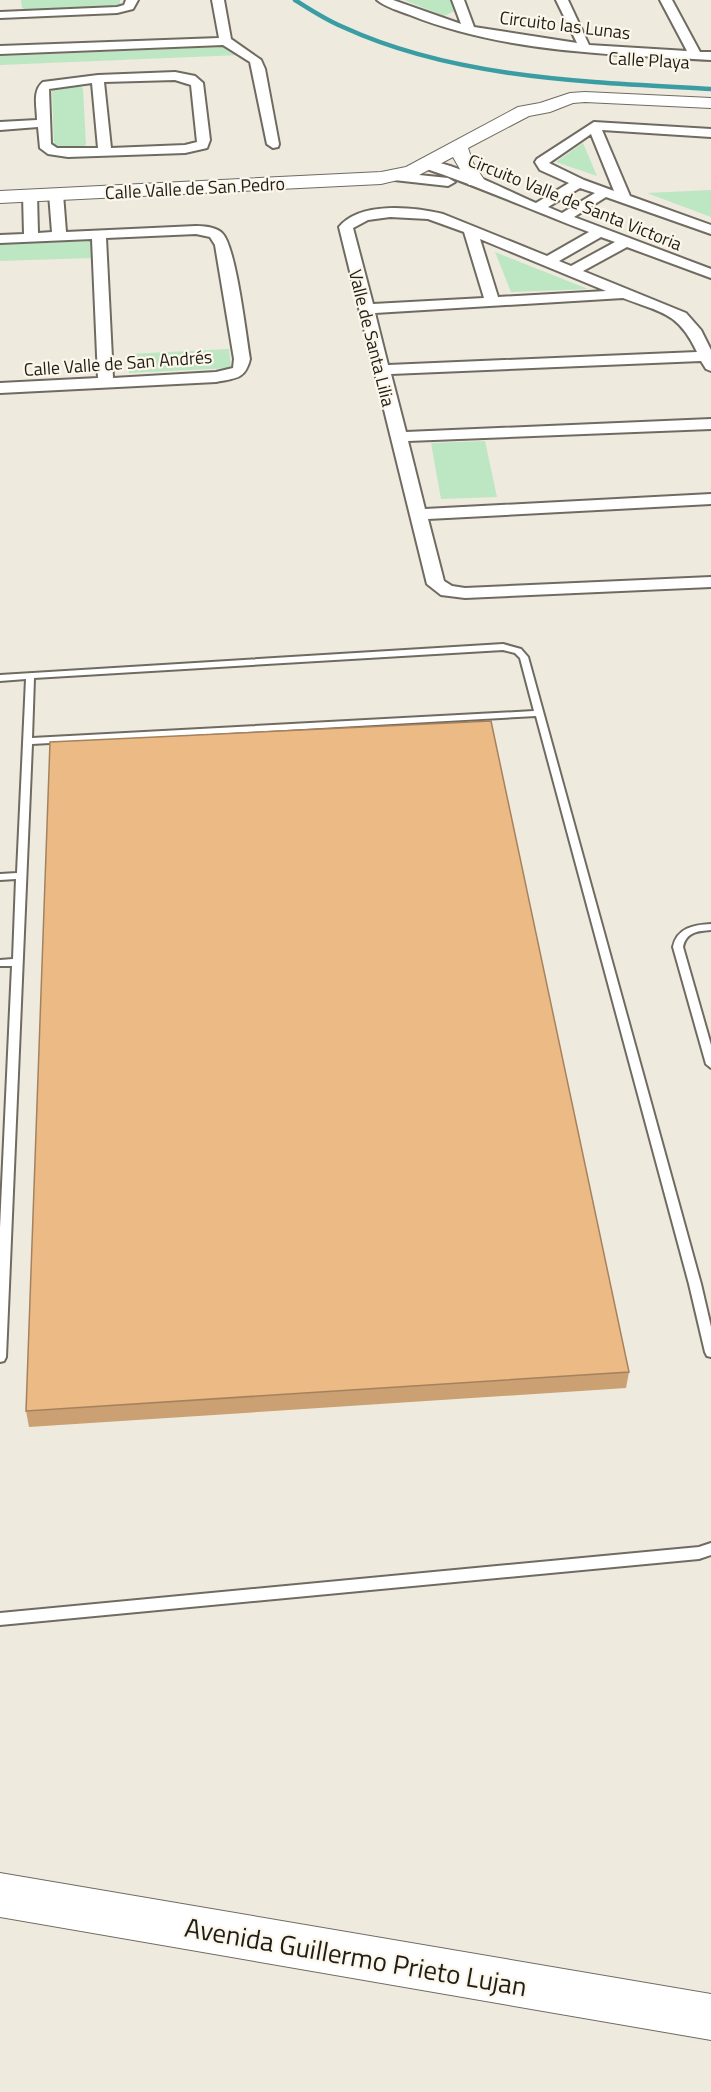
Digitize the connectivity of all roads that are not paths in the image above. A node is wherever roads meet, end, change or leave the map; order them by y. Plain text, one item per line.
1 (4, 0) edge
2 (132, 0) edge
3 (218, 0) edge
4 (383, 0) edge
5 (458, 0) edge
6 (562, 0) edge
7 (666, 0) edge
8 (1, 15) edge
9 (36, 23) junction
10 (54, 23) junction
11 (469, 29) junction
12 (225, 41) junction
13 (36, 48) junction
14 (57, 48) junction
15 (585, 49) junction
16 (0, 50) edge
17 (696, 56) junction
18 (711, 57) edge
19 (98, 79) junction
20 (570, 84) dead end
21 (711, 103) edge
22 (524, 111) junction
23 (0, 117) edge
24 (43, 119) junction
25 (0, 126) edge
26 (594, 126) junction
27 (711, 133) edge
28 (273, 144) dead end
29 (458, 146) junction
30 (105, 152) junction
31 (426, 164) junction
32 (390, 176) junction
33 (476, 181) junction
34 (579, 183) junction
35 (604, 193) junction
36 (56, 194) junction
37 (30, 195) junction
38 (503, 195) junction
39 (0, 197) edge
40 (624, 199) junction
41 (537, 208) junction
42 (563, 218) junction
43 (470, 230) junction
44 (711, 230) edge
45 (599, 232) junction
46 (99, 234) junction
47 (59, 235) junction
48 (31, 237) junction
49 (0, 239) edge
50 (626, 242) junction
51 (549, 261) junction
52 (572, 271) junction
53 (711, 274) edge
54 (629, 294) junction
55 (492, 301) junction
56 (365, 309) junction
57 (709, 361) edge
58 (381, 370) junction
59 (106, 383) junction
60 (0, 388) edge
61 (711, 424) edge
62 (398, 437) junction
63 (711, 499) edge
64 (418, 514) junction
65 (711, 582) edge
66 (30, 677) junction
67 (0, 678) edge
68 (539, 713) junction
69 (28, 741) junction
70 (22, 876) junction
71 (0, 877) edge
72 (711, 927) edge
73 (18, 962) junction
74 (0, 963) edge
75 (711, 1064) edge
76 (4, 1170) edge
77 (711, 1352) edge
78 (0, 1357) edge
79 (711, 1549) edge
80 (0, 1619) edge
81 (0, 1895) edge
82 (711, 2017) edge

1 - 8 street
2 - 10 street
3 - 12 street
4 - 11 street, Circuito las Lunas
5 - 11 street
6 - 15 street
7 - 17 street
8 - 9 street
9 - 10 street
9 - 13 street
10 - 14 street
11 - 15 street, Circuito las Lunas
12 - 14 street
12 - 28 street
13 - 14 street
13 - 16 street
15 - 17 street, Circuito las Lunas
17 - 18 street, Circuito las Lunas
19 - 24 street
19 - 30 street
19 - 30 street
20 - 22 street
21 - 22 street
22 - 29 street, Calle Valle de San Pedro
23 - 24 street
24 - 25 street
24 - 30 street
26 - 27 street
26 - 34 street
26 - 40 street
29 - 31 street, Calle Valle de San Pedro
29 - 33 street
31 - 32 street, Calle Valle de San Pedro
31 - 33 street, Circuito Valle de Santa Victoria
32 - 36 street, Calle Valle de San Pedro
32 - 38 street, Calle Valle de San Pedro
33 - 38 street, Circuito Valle de Santa Victoria
34 - 35 street
34 - 41 street
35 - 40 street
35 - 42 street
36 - 37 street, Calle Valle de San Pedro
36 - 47 street
37 - 39 street, Calle Valle de San Pedro
37 - 48 street
38 - 41 street, Circuito Valle de Santa Victoria
40 - 44 street
41 - 42 street, Circuito Valle de Santa Victoria
42 - 45 street, Circuito Valle de Santa Victoria
43 - 51 street, Valle de Santa Lilia
43 - 55 street
43 - 56 street, Valle de Santa Lilia
45 - 50 street, Circuito Valle de Santa Victoria
45 - 51 street
46 - 47 street, Calle Valle de San Andrés
46 - 59 street
46 - 59 street, Calle Valle de San Andrés
47 - 48 street, Calle Valle de San Andrés
48 - 49 street, Calle Valle de San Andrés
50 - 52 street
50 - 53 street, Circuito Valle de Santa Victoria
51 - 52 street, Valle de Santa Lilia
52 - 54 street, Valle de Santa Lilia
54 - 55 street
54 - 57 street, Valle de Santa Lilia
55 - 56 street
56 - 58 street, Valle de Santa Lilia
57 - 58 street
58 - 62 street, Valle de Santa Lilia
59 - 60 street, Calle Valle de San Andrés
61 - 62 street
62 - 64 street, Valle de Santa Lilia
63 - 64 street
64 - 65 street, Valle de Santa Lilia
66 - 67 lane
66 - 68 lane
66 - 69 lane
68 - 69 lane
68 - 77 lane
69 - 70 lane
70 - 71 lane
70 - 73 lane
72 - 75 lane
73 - 74 lane
73 - 76 lane
76 - 78 lane
79 - 80 lane
81 - 82 street, Avenida Guillermo Prieto Lujan

